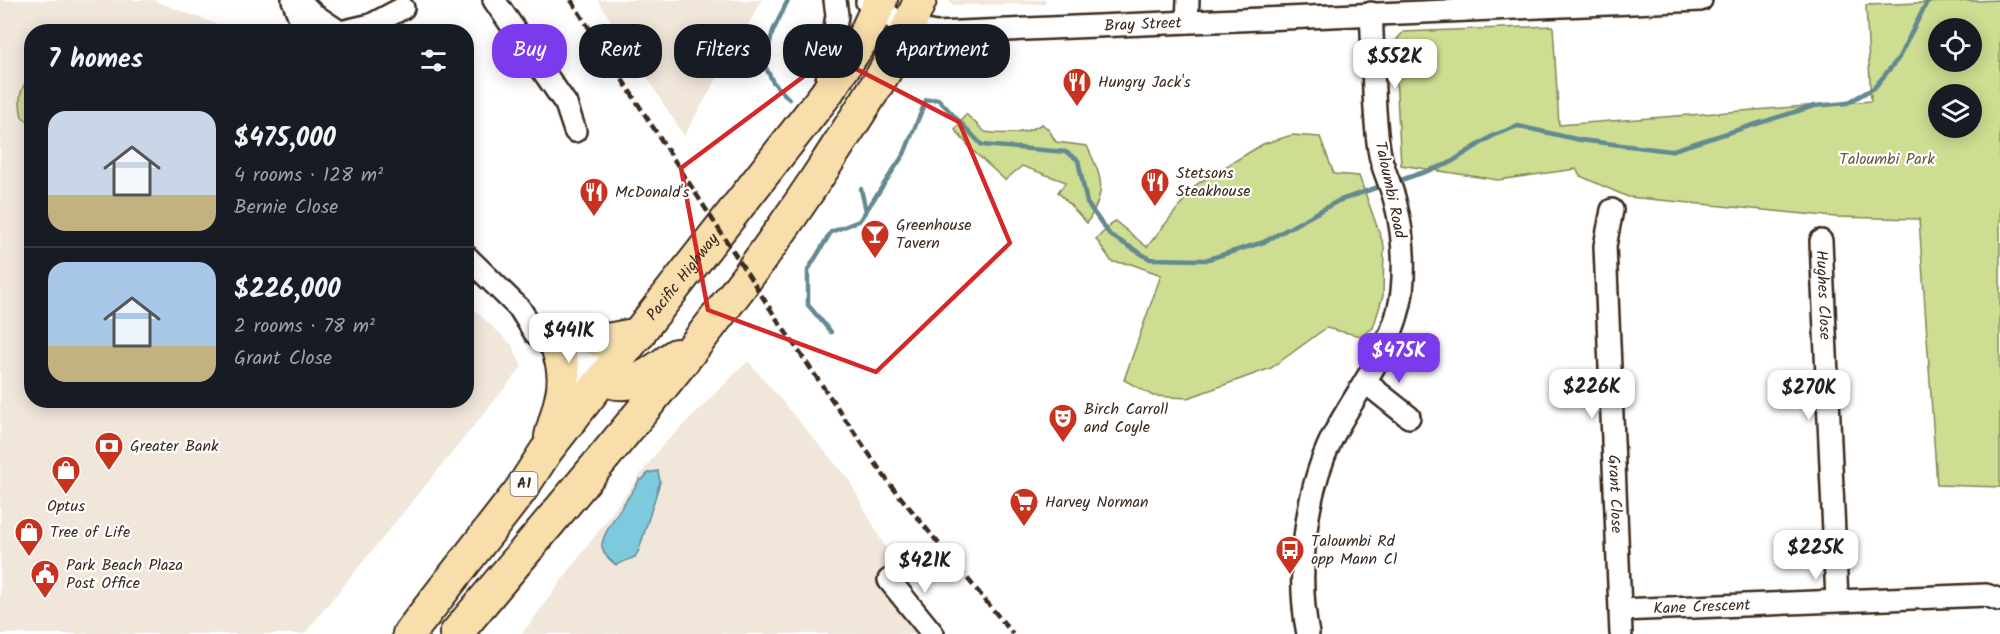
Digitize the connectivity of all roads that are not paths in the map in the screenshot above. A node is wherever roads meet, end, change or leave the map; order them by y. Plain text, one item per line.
1 (293, 0) edge
2 (299, 0) edge
3 (494, 0) edge
4 (835, 0) edge
5 (1188, 0) edge
6 (1701, 0) edge
7 (874, 3) edge
8 (406, 4) edge
9 (1371, 13) junction
10 (915, 14) edge
11 (1187, 22) junction
12 (302, 24) edge
13 (328, 24) edge
14 (373, 24) edge
15 (390, 24) edge
16 (826, 94) junction
17 (575, 131) dead end
18 (1612, 210) dead end
19 (1821, 241) dead end
20 (474, 264) edge
21 (706, 333) junction
22 (639, 334) junction
23 (558, 342) junction
24 (604, 378) junction
25 (1365, 381) junction
26 (1409, 417) dead end
27 (546, 451) junction
28 (600, 465) junction
29 (889, 580) dead end
30 (1837, 600) junction
31 (2000, 600) edge
32 (1620, 610) junction
33 (409, 634) edge
34 (431, 634) edge
35 (456, 634) edge
36 (481, 634) edge
37 (933, 634) edge
38 (1308, 634) edge
39 (1621, 634) edge

1 - 12 street
2 - 13 street
3 - 17 street
4 - 16 street
5 - 11 street
6 - 9 street, Bray Street
7 - 10 street
7 - 16 highway, Pacific Highway / A1
8 - 14 street
8 - 15 street
9 - 11 street, Bray Street
9 - 25 street, Taloumbi Road
10 - 11 street, Bray Street
10 - 21 highway
16 - 22 highway, Pacific Highway / A1
18 - 32 street, Grant Close
19 - 30 street, Hughes Close
20 - 23 street
21 - 24 highway
21 - 28 highway
22 - 23 highway
22 - 24 highway, Pacific Highway / A1
23 - 24 street
23 - 27 highway
24 - 27 highway, Pacific Highway / A1
24 - 34 highway
25 - 26 street
25 - 38 street, Taloumbi Road
27 - 33 highway, Pacific Highway / A1
28 - 35 highway
28 - 36 highway
29 - 37 street
30 - 31 street, Kane Crescent
30 - 32 street, Kane Crescent
32 - 39 street, Grant Close

